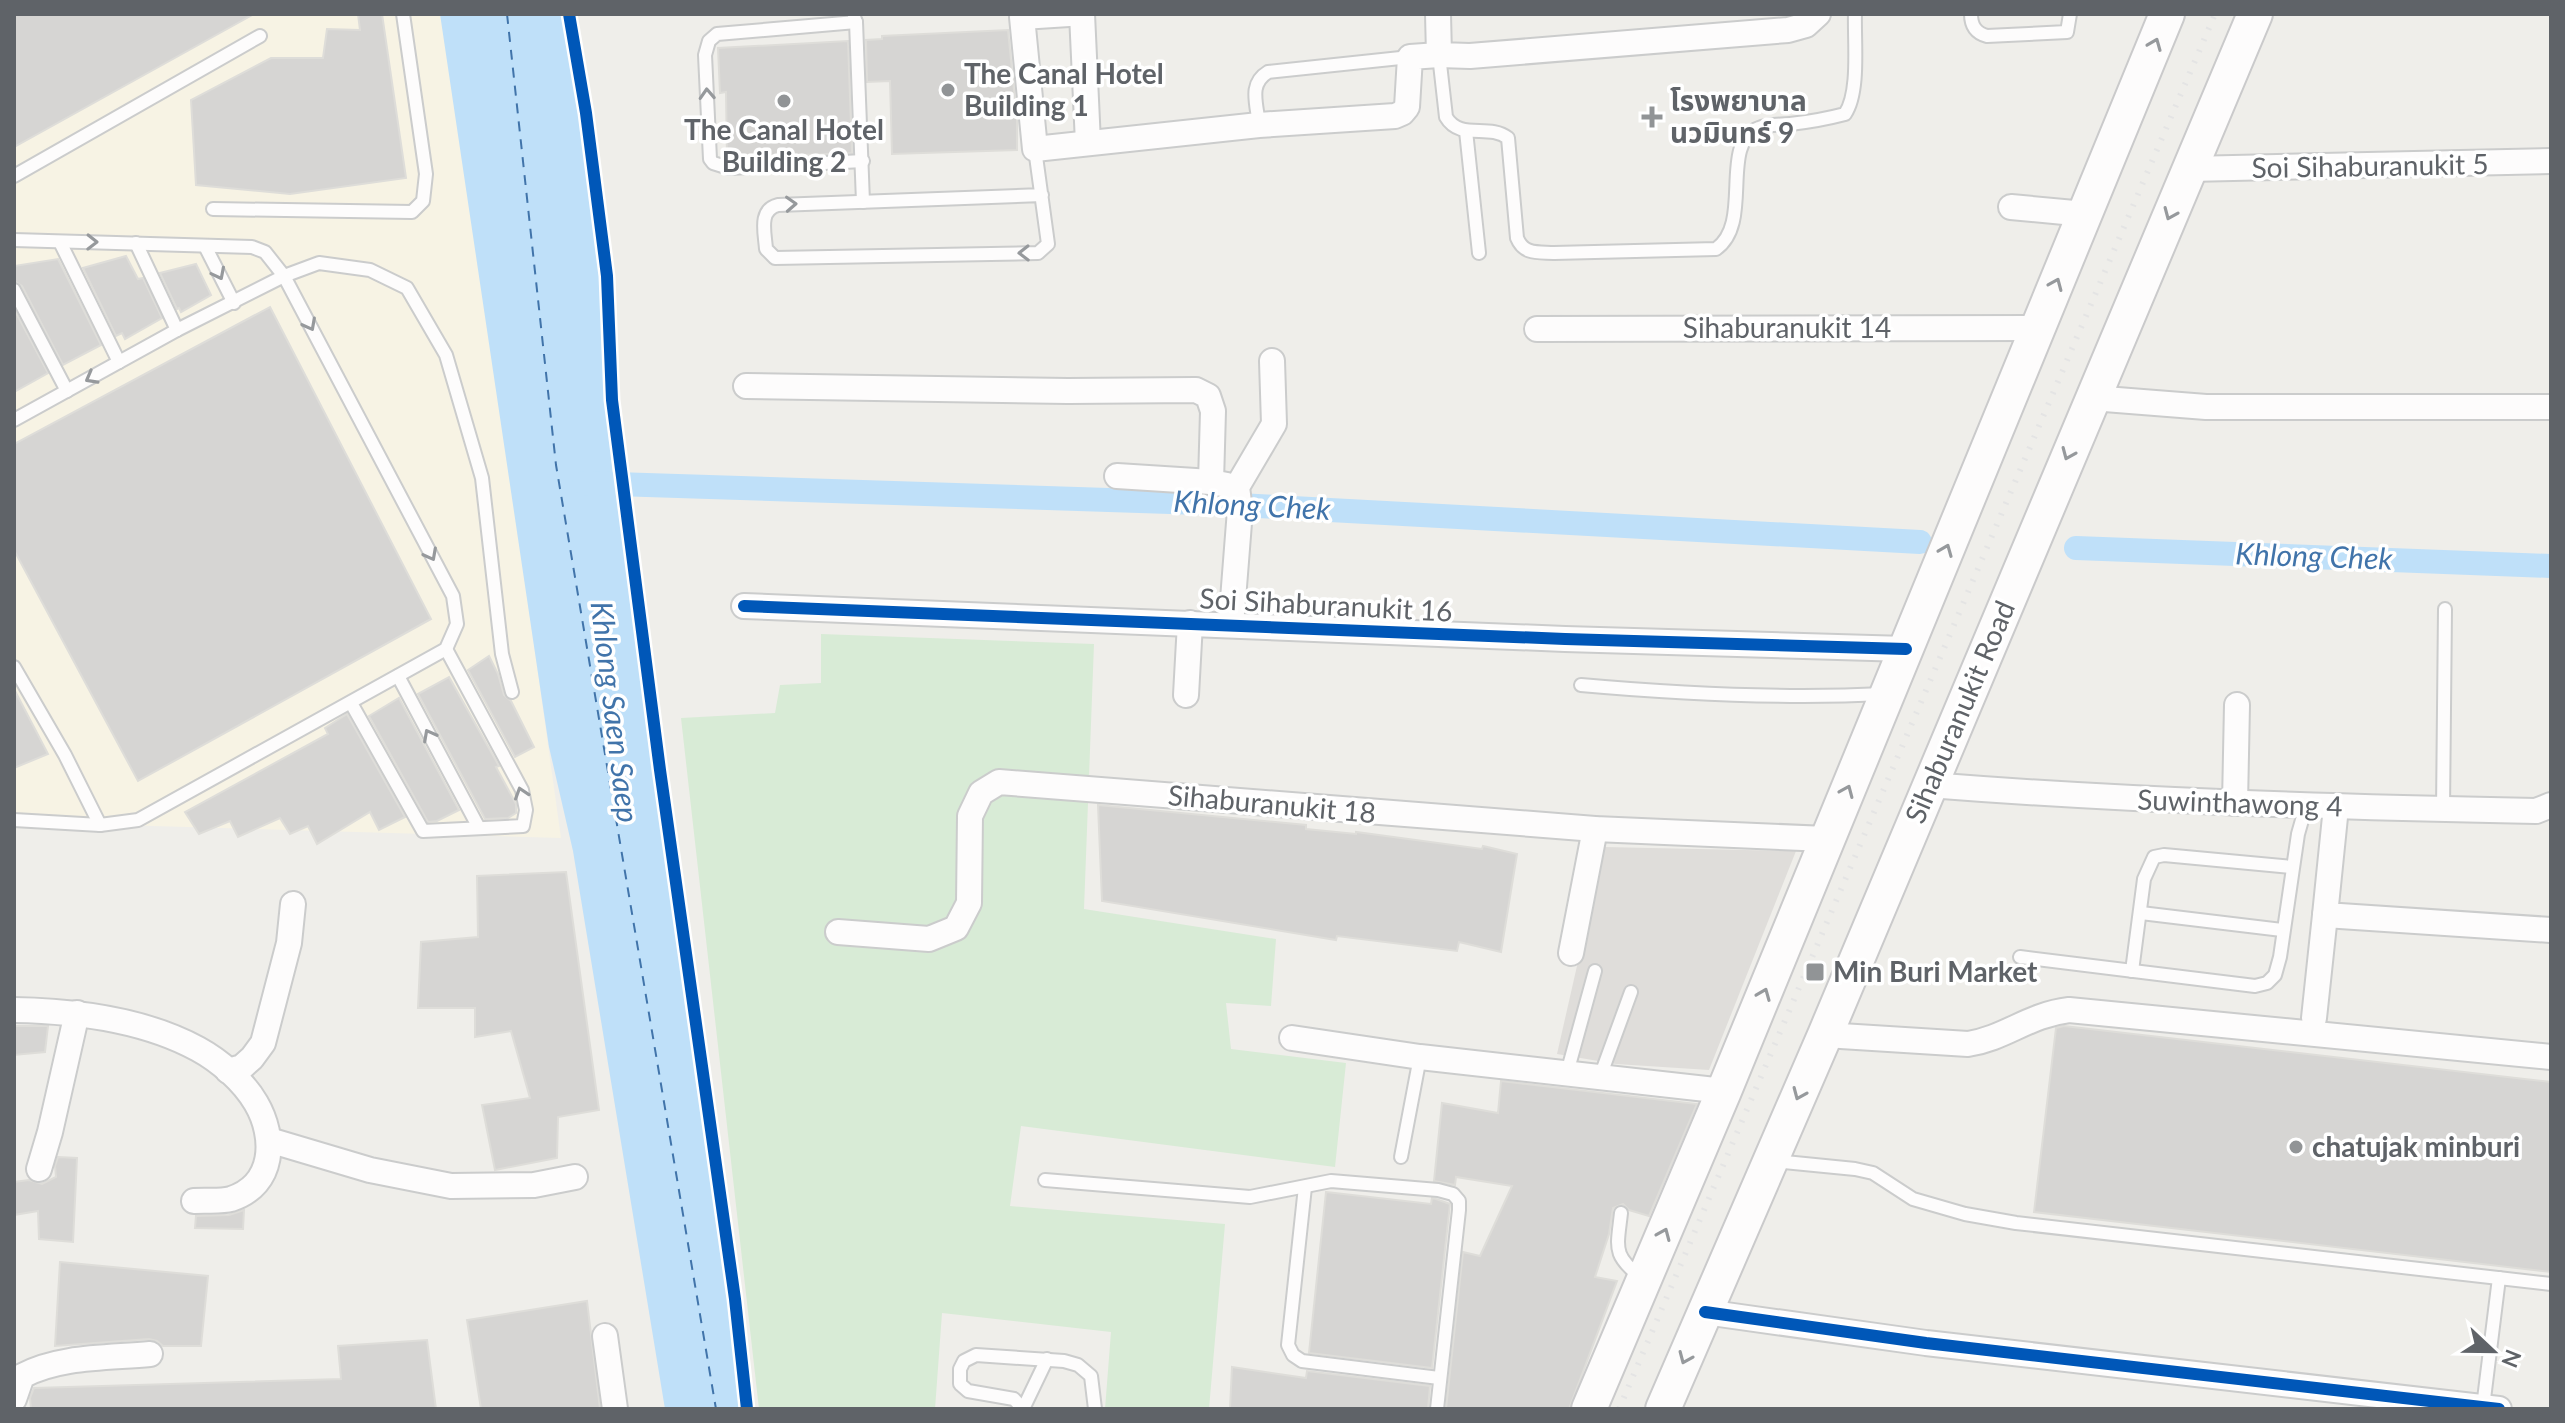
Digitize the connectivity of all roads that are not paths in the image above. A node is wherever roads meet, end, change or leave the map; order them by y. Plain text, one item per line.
1 (403, 14) edge
2 (1069, 14) edge
3 (1082, 14) edge
4 (1438, 14) edge
5 (1818, 14) edge
6 (1855, 14) edge
7 (1971, 14) edge
8 (2070, 14) edge
9 (2167, 14) edge
10 (2255, 14) edge
11 (854, 18) edge
12 (260, 36) dead end
13 (1439, 55) junction
14 (1410, 57) junction
15 (1259, 125) junction
16 (1466, 131) junction
17 (1088, 143) junction
18 (1035, 149) junction
19 (863, 161) junction
20 (2551, 161) edge
21 (2189, 169) junction
22 (14, 176) edge
23 (1042, 195) junction
24 (863, 202) junction
25 (2011, 207) dead end
26 (213, 209) dead end
27 (2085, 214) junction
28 (14, 240) edge
29 (60, 242) junction
30 (136, 243) junction
31 (205, 246) junction
32 (1479, 253) dead end
33 (284, 276) junction
34 (14, 290) edge
35 (234, 303) junction
36 (2038, 328) junction
37 (1537, 329) dead end
38 (177, 330) junction
39 (1272, 361) dead end
40 (119, 362) junction
41 (746, 386) dead end
42 (67, 391) junction
43 (2092, 398) junction
44 (2551, 407) edge
45 (15, 418) edge
46 (1117, 476) dead end
47 (1211, 482) junction
48 (1237, 487) junction
49 (744, 606) dead end
50 (2445, 609) dead end
51 (1190, 623) junction
52 (1231, 625) junction
53 (446, 649) junction
54 (1906, 649) junction
55 (14, 667) edge
56 (398, 676) junction
57 (1581, 685) dead end
58 (512, 692) dead end
59 (1888, 694) junction
60 (1186, 695) dead end
61 (351, 703) junction
62 (2237, 705) dead end
63 (1929, 785) junction
64 (2235, 803) junction
65 (2551, 805) edge
66 (2306, 806) junction
67 (2336, 807) junction
68 (2443, 809) junction
69 (14, 820) edge
70 (100, 825) junction
71 (479, 828) junction
72 (1595, 829) junction
73 (1827, 839) junction
74 (2292, 867) junction
75 (293, 904) dead end
76 (2141, 913) junction
77 (2325, 915) junction
78 (2282, 930) junction
79 (2551, 930) edge
80 (838, 932) dead end
81 (1571, 953) dead end
82 (2020, 957) dead end
83 (1595, 971) dead end
84 (2132, 971) junction
85 (1631, 992) dead end
86 (14, 1010) edge
87 (77, 1013) junction
88 (2314, 1018) dead end
89 (1825, 1035) junction
90 (1292, 1038) dead end
91 (1420, 1057) junction
92 (2551, 1057) edge
93 (228, 1071) junction
94 (1567, 1073) junction
95 (1600, 1077) junction
96 (1724, 1091) junction
97 (269, 1140) junction
98 (1401, 1157) dead end
99 (1770, 1161) junction
100 (39, 1169) dead end
101 (575, 1177) dead end
102 (1045, 1180) dead end
103 (1305, 1187) junction
104 (194, 1201) dead end
105 (1621, 1213) dead end
106 (2499, 1278) junction
107 (1644, 1280) junction
108 (2551, 1284) edge
109 (1705, 1312) junction
110 (605, 1336) dead end
111 (150, 1354) dead end
112 (1047, 1359) junction
113 (1439, 1378) junction
114 (14, 1399) edge
115 (2491, 1408) edge
116 (615, 1409) edge
117 (1023, 1409) edge
118 (1095, 1409) edge
119 (1437, 1409) edge
120 (1589, 1409) edge
121 (1663, 1409) edge

1 - 26 lane
2 - 18 street
3 - 17 street
4 - 13 street
5 - 13 street
6 - 16 lane
7 - 8 lane
27 -> 9 main road
10 - 21 main road, Sihaburanukit Road
11 - 19 lane
19 -> 11 lane
12 - 22 lane
13 - 14 street
13 - 16 lane
14 - 15 street
14 - 15 lane
15 - 17 street
16 - 32 lane
17 - 18 street
18 - 23 lane
19 - 24 lane
20 - 21 street, Soi Sihaburanukit 5
21 -> 43 main road, Sihaburanukit Road
23 - 24 lane
23 -> 24 lane
25 - 27 street
36 -> 27 main road
28 - 29 lane
29 -> 30 lane
29 - 40 lane
30 - 31 lane
30 - 38 lane
31 - 33 lane
31 -> 35 lane
33 - 35 lane
33 -> 53 lane
33 - 58 lane
34 - 42 lane
35 - 38 lane
36 - 37 street, Sihaburanukit 14
54 -> 36 main road
38 - 40 lane
39 - 48 street
40 -> 42 lane
41 - 47 street
42 - 45 lane
43 - 44 street
43 -> 63 main road, Sihaburanukit Road
46 - 47 street
47 - 48 street
48 - 52 street
49 - 51 street, Soi Sihaburanukit 16
50 - 68 lane
51 - 52 street, Soi Sihaburanukit 16
51 - 60 street
52 - 54 street, Soi Sihaburanukit 16
53 - 56 lane
71 -> 53 lane
54 - 59 main road
55 - 70 lane
56 - 61 lane
71 -> 56 lane
57 - 59 lane
73 -> 59 main road
61 - 70 lane
61 - 71 lane
62 - 64 street
63 - 64 street, Suwinthawong 4
63 - 89 main road, Sihaburanukit Road
64 - 66 street, Suwinthawong 4
65 - 68 street, Suwinthawong 4
66 - 67 street, Suwinthawong 4
66 - 74 lane
67 - 68 street, Suwinthawong 4
67 - 77 street
69 - 70 lane
72 - 73 street, Sihaburanukit 18
72 - 80 street, Sihaburanukit 18
72 - 81 street
96 -> 73 main road
74 - 76 lane
74 - 78 lane
75 - 93 street
76 - 78 lane
76 - 84 lane
77 - 79 street
77 - 88 street
78 - 84 lane
82 - 84 lane
83 - 94 lane
85 - 95 lane
86 - 87 street
87 - 93 street
87 - 100 street
89 - 92 street
89 -> 99 main road, Sihaburanukit Road
90 - 91 street
91 - 94 street
91 - 98 lane
93 - 97 street
94 - 95 street
95 - 96 street
107 -> 96 main road
97 - 101 street
97 - 104 street
99 - 106 lane
99 - 109 main road, Sihaburanukit Road
102 - 103 lane
103 - 113 lane
103 - 113 lane
105 - 107 lane
106 - 108 lane
106 - 115 lane
107 - 120 main road
109 - 115 street
109 -> 121 main road, Sihaburanukit Road
110 - 116 street
111 - 114 street
112 - 117 lane
112 - 117 lane
112 - 118 lane
113 - 119 lane

